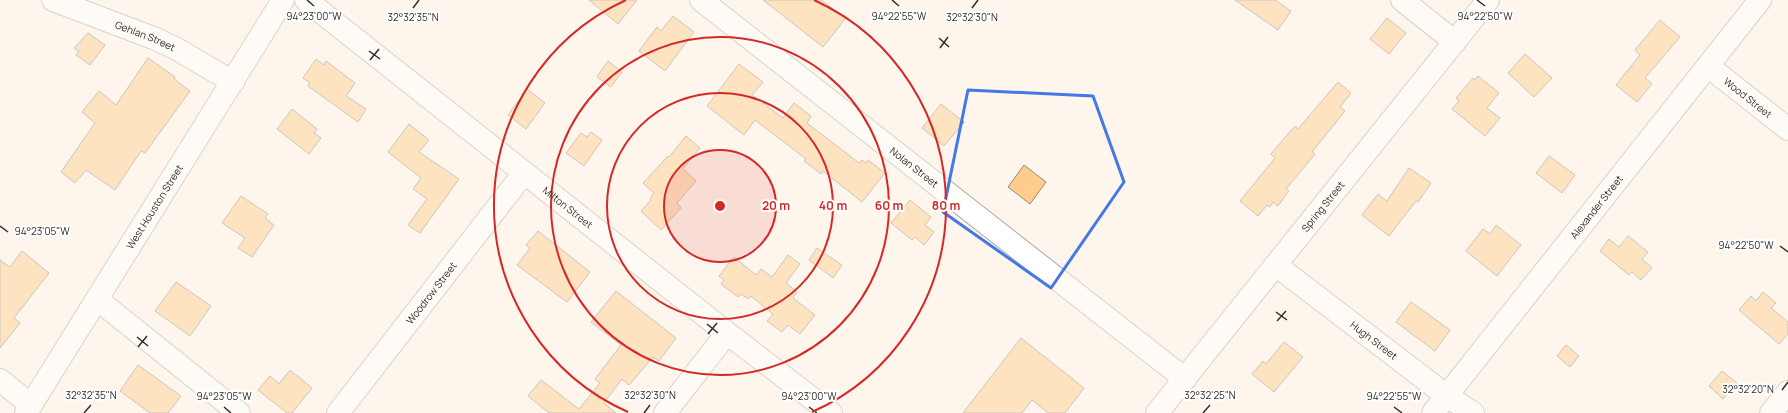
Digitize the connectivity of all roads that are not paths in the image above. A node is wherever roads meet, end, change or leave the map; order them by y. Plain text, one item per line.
1 (53, 0) edge
2 (283, 0) edge
3 (306, 0) edge
4 (701, 0) edge
5 (1402, 0) edge
6 (1488, 0) edge
7 (1760, 0) edge
8 (1455, 42) junction
9 (1708, 66) junction
10 (233, 82) junction
11 (1788, 129) edge
12 (524, 173) junction
13 (1277, 266) junction
14 (98, 300) junction
15 (727, 333) junction
16 (1185, 379) junction
17 (0, 380) edge
18 (1788, 392) edge
19 (1447, 396) junction
20 (29, 409) edge
21 (239, 413) edge
22 (338, 413) edge
23 (664, 413) edge
24 (831, 413) edge
25 (1157, 413) edge
26 (1433, 413) edge
27 (1473, 413) edge
28 (1771, 413) edge

1 - 10 street, Gehlan Street
2 - 10 street, West Houston Street
3 - 12 street, Milton Street
4 - 16 street, Nolan Street
5 - 8 street
6 - 8 street, Spring Street
7 - 9 street, Alexander Street
8 - 13 street, Spring Street
9 - 11 street, Wood Street
9 - 19 street, Alexander Street
10 - 14 street, West Houston Street
12 - 15 street, Milton Street
12 - 22 street, Woodrow Street
13 - 16 street, Spring Street
13 - 19 street, Hugh Street
14 - 20 street, West Houston Street
14 - 21 street
15 - 23 street
15 - 24 street, Milton Street
16 - 25 street, Spring Street
17 - 20 street
18 - 28 street
19 - 26 street, Alexander Street
19 - 27 street, Hugh Street

